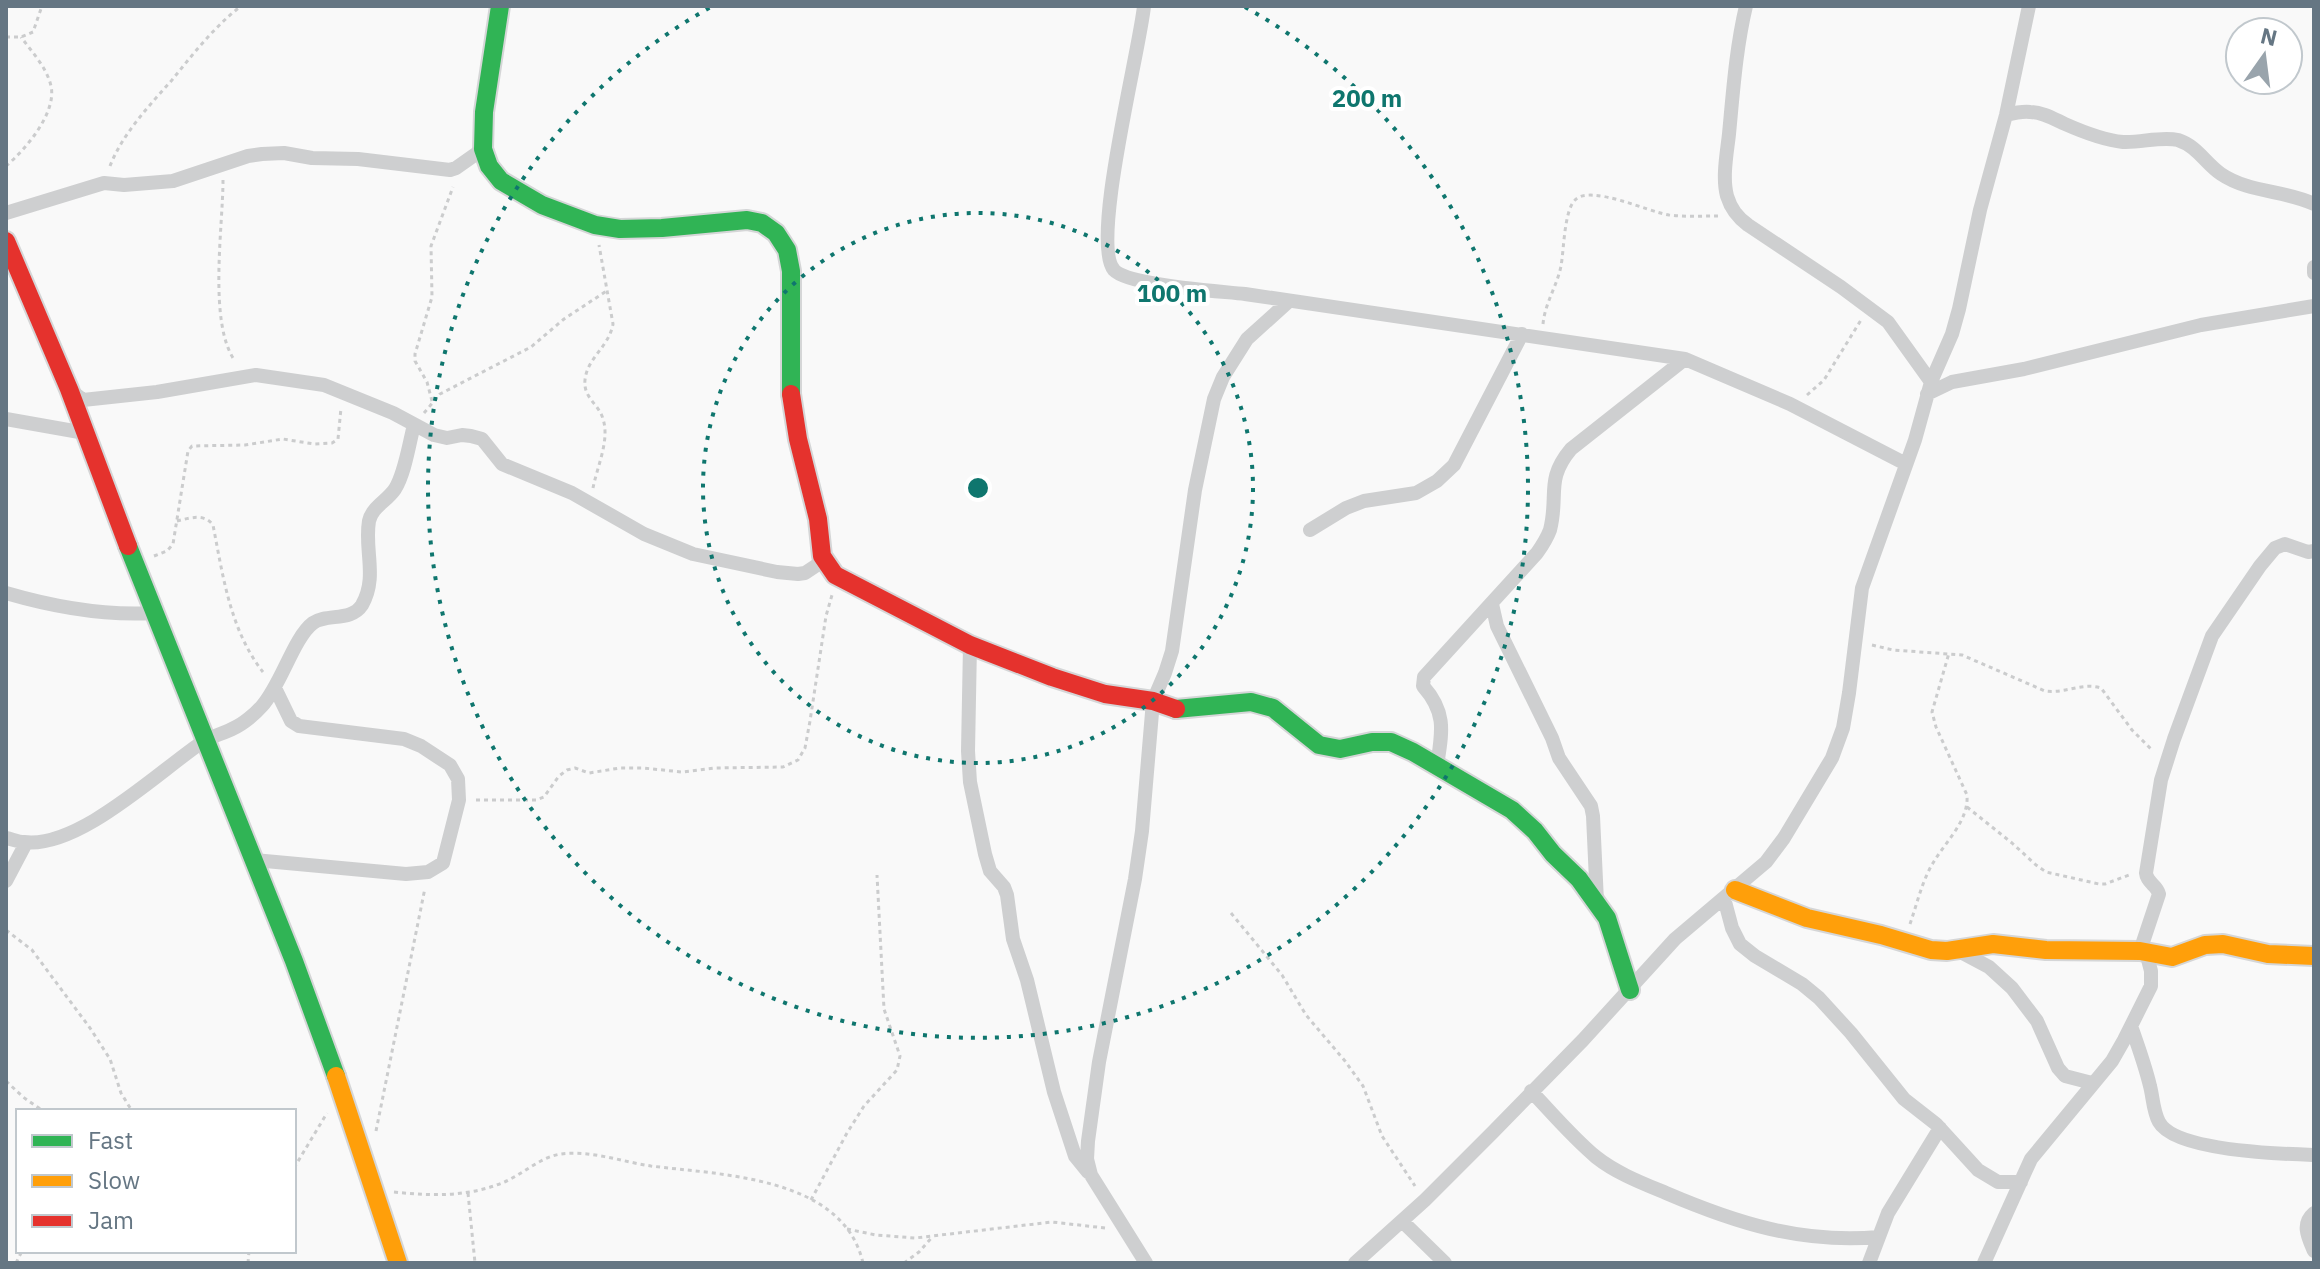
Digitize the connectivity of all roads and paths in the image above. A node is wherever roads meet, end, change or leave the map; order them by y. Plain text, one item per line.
1 (42, 6) edge
2 (241, 6) edge
3 (500, 6) edge
4 (1144, 6) edge
5 (1746, 6) edge
6 (2029, 6) edge
7 (6, 37) edge
8 (21, 37) junction
9 (2006, 115) junction
10 (483, 149) junction
11 (224, 165) junction
12 (462, 165) junction
13 (6, 166) edge
14 (104, 183) junction
15 (2314, 204) edge
16 (6, 213) edge
17 (1738, 217) junction
18 (595, 225) junction
19 (6, 241) edge
20 (608, 290) junction
21 (1289, 301) junction
22 (2314, 306) edge
23 (1869, 307) junction
24 (1522, 334) junction
25 (1548, 337) junction
26 (1685, 359) junction
27 (248, 376) junction
28 (1929, 388) junction
29 (69, 389) junction
30 (343, 393) junction
31 (432, 401) junction
32 (1790, 404) junction
33 (6, 419) edge
34 (416, 426) junction
35 (85, 433) junction
36 (1906, 464) junction
37 (590, 504) junction
38 (177, 521) junction
39 (1310, 530) dead end
40 (2314, 551) edge
41 (134, 560) junction
42 (823, 561) junction
43 (837, 576) junction
44 (6, 593) edge
45 (1492, 604) junction
46 (153, 613) junction
47 (1856, 635) junction
48 (970, 645) junction
49 (1949, 653) junction
50 (275, 688) junction
51 (1153, 701) junction
52 (204, 741) junction
53 (2166, 763) junction
54 (1437, 766) junction
55 (459, 800) junction
56 (1967, 807) junction
57 (6, 838) edge
58 (26, 843) junction
59 (254, 860) junction
60 (428, 872) junction
61 (877, 875) dead end
62 (2146, 877) junction
63 (6, 881) edge
64 (1729, 894) junction
65 (1597, 903) junction
66 (1231, 913) dead end
67 (6, 930) edge
68 (1903, 942) junction
69 (1957, 950) junction
70 (2143, 951) junction
71 (2314, 956) edge
72 (1630, 990) junction
73 (2131, 1026) junction
74 (6, 1081) edge
75 (2092, 1083) junction
76 (341, 1091) junction
77 (1531, 1091) junction
78 (40, 1109) edge
79 (131, 1109) edge
80 (1940, 1128) junction
81 (376, 1134) dead end
82 (2314, 1155) edge
83 (296, 1165) edge
84 (1091, 1175) junction
85 (2021, 1182) junction
86 (373, 1190) junction
87 (468, 1193) junction
88 (811, 1200) junction
89 (1425, 1200) junction
90 (2314, 1213) edge
91 (1402, 1221) junction
92 (845, 1228) junction
93 (1128, 1233) junction
94 (933, 1236) junction
95 (1879, 1237) junction
96 (2314, 1251) edge
97 (398, 1263) edge
98 (475, 1263) edge
99 (863, 1263) edge
100 (904, 1263) edge
101 (1146, 1263) edge
102 (1355, 1263) edge
103 (1445, 1263) edge
104 (1869, 1263) edge
105 (1984, 1263) edge

1 - 8 path
2 - 14 path
3 - 10 street
4 - 21 street
5 - 17 street
6 - 9 street
7 - 8 path
8 - 13 path
9 - 15 street
9 - 28 street
10 - 12 street
10 - 18 street
11 - 12 street
11 - 14 street
11 - 27 path
12 - 31 path
14 - 16 street
17 - 23 street
17 - 25 path
18 - 20 path
18 - 42 street
19 - 29 street
20 - 31 path
20 - 37 path
21 - 24 street
21 - 51 street
22 - 28 street
23 - 28 street
23 - 32 path
24 - 25 street
24 - 39 street
25 - 26 street
26 - 32 street
26 - 45 street
27 - 29 street
27 - 30 street
28 - 36 street
29 - 35 street
30 - 34 street
30 - 38 path
31 - 34 path
32 - 36 street
33 - 35 street
34 - 37 street
34 - 50 street
35 - 41 street
36 - 47 street
37 - 42 street
38 - 41 path
38 - 50 path
40 - 53 street
41 - 46 street
42 - 43 street
43 - 48 street
43 - 55 path
44 - 46 street
45 - 54 street
45 - 65 street
46 - 52 street
47 - 49 path
47 - 64 street
48 - 51 street
48 - 84 street
49 - 53 path
49 - 56 path
50 - 52 street
50 - 55 street
51 - 54 street
51 - 84 street
52 - 58 street
52 - 59 street
53 - 62 street
54 - 65 street
55 - 60 street
56 - 62 path
56 - 68 path
57 - 58 street
58 - 63 street
59 - 60 street
59 - 76 street
60 - 81 path
61 - 88 path
62 - 70 street
64 - 68 street
64 - 72 street
64 - 80 street
65 - 72 street
66 - 89 path
67 - 79 path
68 - 69 street
69 - 70 street
69 - 75 street
70 - 71 street
70 - 73 street
72 - 77 street
73 - 75 street
73 - 82 street
74 - 78 path
75 - 85 street
76 - 83 path
76 - 86 street
77 - 89 street
77 - 95 street
80 - 85 street
80 - 95 street
84 - 93 street
85 - 105 street
86 - 87 path
86 - 97 street
87 - 88 path
87 - 98 path
88 - 92 path
89 - 91 street
90 - 96 street
91 - 102 street
91 - 103 street
92 - 94 path
92 - 99 path
93 - 94 path
93 - 101 street
94 - 100 path
95 - 104 street

